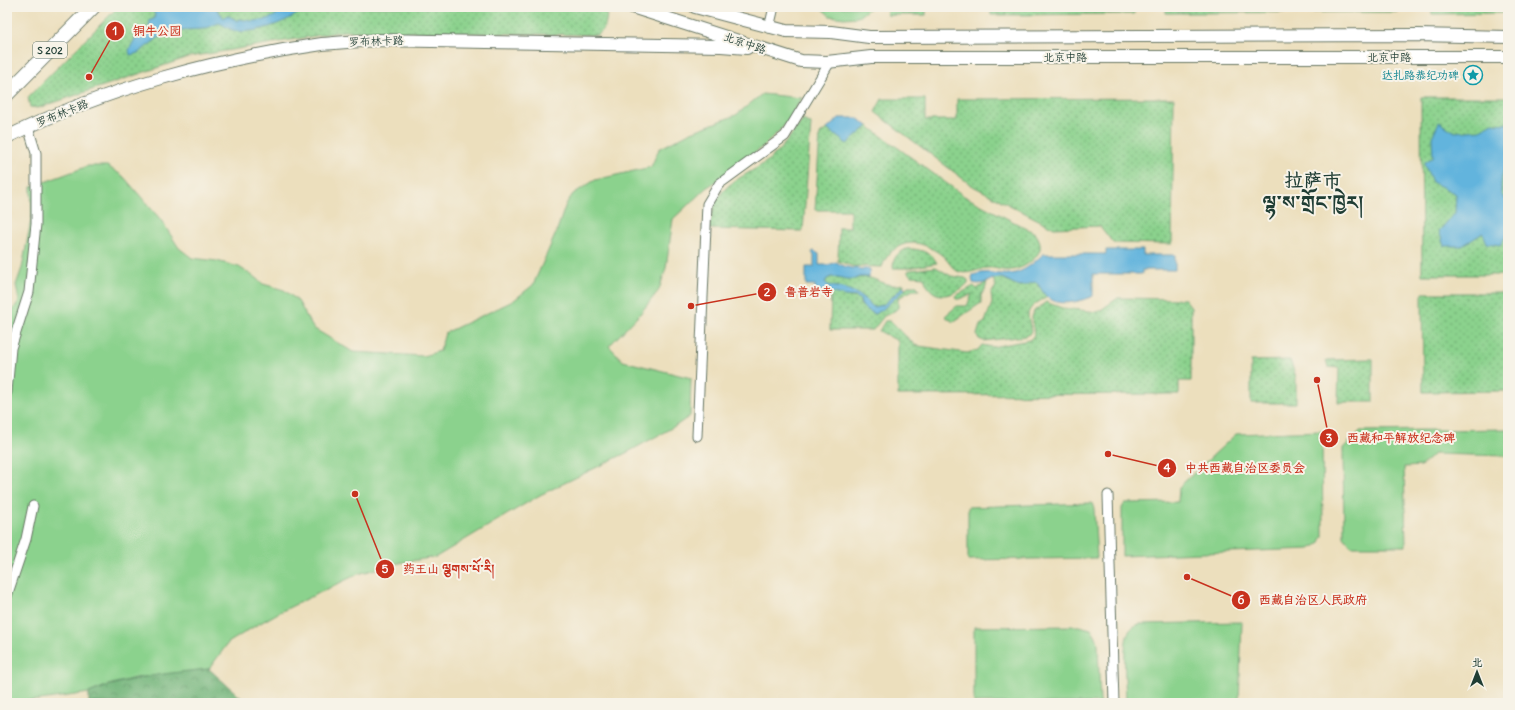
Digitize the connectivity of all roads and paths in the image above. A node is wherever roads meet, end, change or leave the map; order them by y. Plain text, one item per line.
1 (93, 7) edge
2 (632, 7) edge
3 (695, 7) edge
4 (774, 7) edge
5 (769, 28) junction
6 (1508, 37) edge
7 (760, 49) junction
8 (1508, 57) edge
9 (830, 62) junction
10 (7, 94) edge
11 (28, 127) junction
12 (7, 137) edge
13 (7, 392) edge
14 (696, 436) dead end
15 (1108, 495) dead end
16 (33, 506) dead end
17 (7, 596) edge
18 (1114, 703) edge

1 - 10 main road, S 202
2 - 7 main road, 北京中路
3 - 5 main road, 北京中路
4 - 5 street
5 - 6 main road, 北京中路
7 - 9 main road, 北京中路
7 - 11 main road, 罗布林卡路
8 - 9 main road, 北京中路
9 - 14 street
11 - 12 main road, 罗布林卡路
11 - 13 street
15 - 18 street
16 - 17 street

